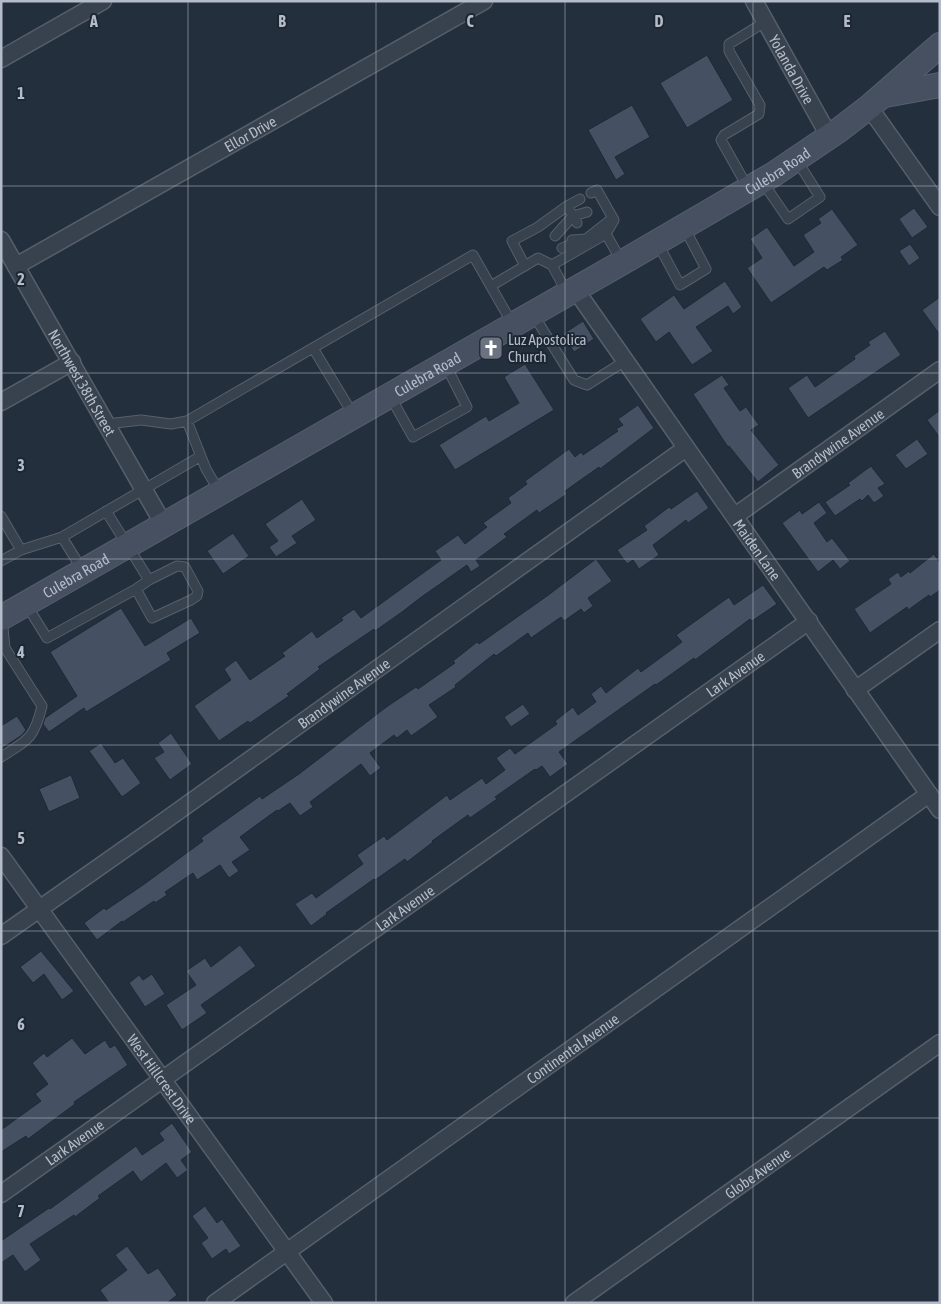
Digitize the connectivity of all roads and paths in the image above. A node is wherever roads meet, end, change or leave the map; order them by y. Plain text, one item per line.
1 (103, 1) edge
2 (484, 1) edge
3 (754, 1) edge
4 (765, 22) junction
5 (940, 45) edge
6 (1, 60) edge
7 (940, 85) edge
8 (876, 101) junction
9 (829, 136) junction
10 (796, 159) junction
11 (755, 185) junction
12 (591, 193) dead end
13 (580, 199) dead end
14 (567, 206) junction
15 (940, 207) edge
16 (588, 214) dead end
17 (575, 219) junction
18 (609, 221) dead end
19 (684, 227) junction
20 (596, 228) dead end
21 (566, 229) dead end
22 (606, 234) junction
23 (555, 236) dead end
24 (586, 239) junction
25 (1, 240) edge
26 (572, 240) dead end
27 (657, 242) junction
28 (562, 248) dead end
29 (622, 262) junction
30 (552, 265) junction
31 (16, 266) junction
32 (525, 266) junction
33 (491, 286) junction
34 (571, 291) junction
35 (523, 319) junction
36 (313, 348) junction
37 (625, 361) junction
38 (72, 362) junction
39 (445, 364) junction
40 (940, 370) edge
41 (390, 396) junction
42 (1, 402) edge
43 (354, 416) junction
44 (187, 421) junction
45 (107, 424) junction
46 (686, 448) junction
47 (201, 456) junction
48 (144, 489) junction
49 (220, 493) junction
50 (106, 511) junction
51 (1, 516) edge
52 (736, 516) junction
53 (164, 525) junction
54 (62, 537) junction
55 (127, 546) junction
56 (21, 550) junction
57 (1, 561) edge
58 (83, 571) junction
59 (149, 580) junction
60 (136, 589) junction
61 (26, 604) junction
62 (1, 618) edge
63 (809, 620) junction
64 (940, 630) edge
65 (855, 690) junction
66 (1, 757) edge
67 (929, 794) junction
68 (940, 810) edge
69 (1, 856) edge
70 (40, 909) junction
71 (1, 936) edge
72 (940, 1043) edge
73 (163, 1079) junction
74 (1, 1194) edge
75 (288, 1251) junction
76 (215, 1303) edge
77 (324, 1303) edge
78 (574, 1303) edge

1 - 6 street
2 - 31 street, Ellor Drive
3 - 4 street, Yolanda Drive
4 - 9 street, Yolanda Drive
4 - 11 lane
5 - 8 main road, Culebra Road
7 - 8 main road
8 - 9 main road, Culebra Road
8 - 15 street
9 - 10 main road, Culebra Road
10 - 11 main road, Culebra Road
10 - 11 lane
11 - 19 main road, Culebra Road
12 - 22 lane
13 - 14 lane
14 - 17 lane
14 - 32 lane
16 - 17 lane
17 - 21 lane
17 - 23 lane
18 - 24 lane
19 - 27 main road, Culebra Road
19 - 27 lane
20 - 24 lane
22 - 24 lane
22 - 29 lane
24 - 26 lane
24 - 28 lane
24 - 30 lane
25 - 31 street, Northwest 38th Street
27 - 29 main road, Culebra Road
29 - 34 main road, Culebra Road
30 - 32 lane
30 - 34 lane
31 - 38 street, Northwest 38th Street
32 - 33 lane
33 - 35 lane
33 - 36 lane
34 - 35 main road, Culebra Road
34 - 37 street, Maiden Lane
35 - 37 lane
35 - 39 main road, Culebra Road
36 - 43 lane
36 - 44 lane
37 - 46 street, Maiden Lane
38 - 42 street
38 - 45 street, Northwest 38th Street
39 - 41 main road, Culebra Road
39 - 41 lane
40 - 52 street, Brandywine Avenue
41 - 43 main road, Culebra Road
43 - 49 main road, Culebra Road
44 - 45 lane
44 - 47 lane
45 - 48 street, Northwest 38th Street
46 - 52 street, Maiden Lane
46 - 70 street, Brandywine Avenue
47 - 48 lane
47 - 49 lane
48 - 50 lane
48 - 53 street, Northwest 38th Street
49 - 53 main road, Culebra Road
50 - 54 lane
50 - 55 lane
51 - 56 lane
52 - 63 street, Maiden Lane
53 - 55 main road, Culebra Road
54 - 56 lane
54 - 58 lane
55 - 58 main road, Culebra Road
55 - 59 lane
56 - 57 lane
58 - 61 main road, Culebra Road
59 - 60 lane
59 - 60 lane
60 - 61 lane
61 - 62 main road, Culebra Road
62 - 66 lane
63 - 65 street, Maiden Lane
63 - 73 street, Lark Avenue
64 - 65 street
65 - 67 street, Maiden Lane
67 - 68 street, Maiden Lane
67 - 75 street, Continental Avenue
69 - 70 street, West Hillcrest Drive
70 - 71 street, Brandywine Avenue
70 - 73 street, West Hillcrest Drive
72 - 78 street, Globe Avenue
73 - 74 street, Lark Avenue
73 - 75 street, West Hillcrest Drive
75 - 76 street, Continental Avenue
75 - 77 street, West Hillcrest Drive

